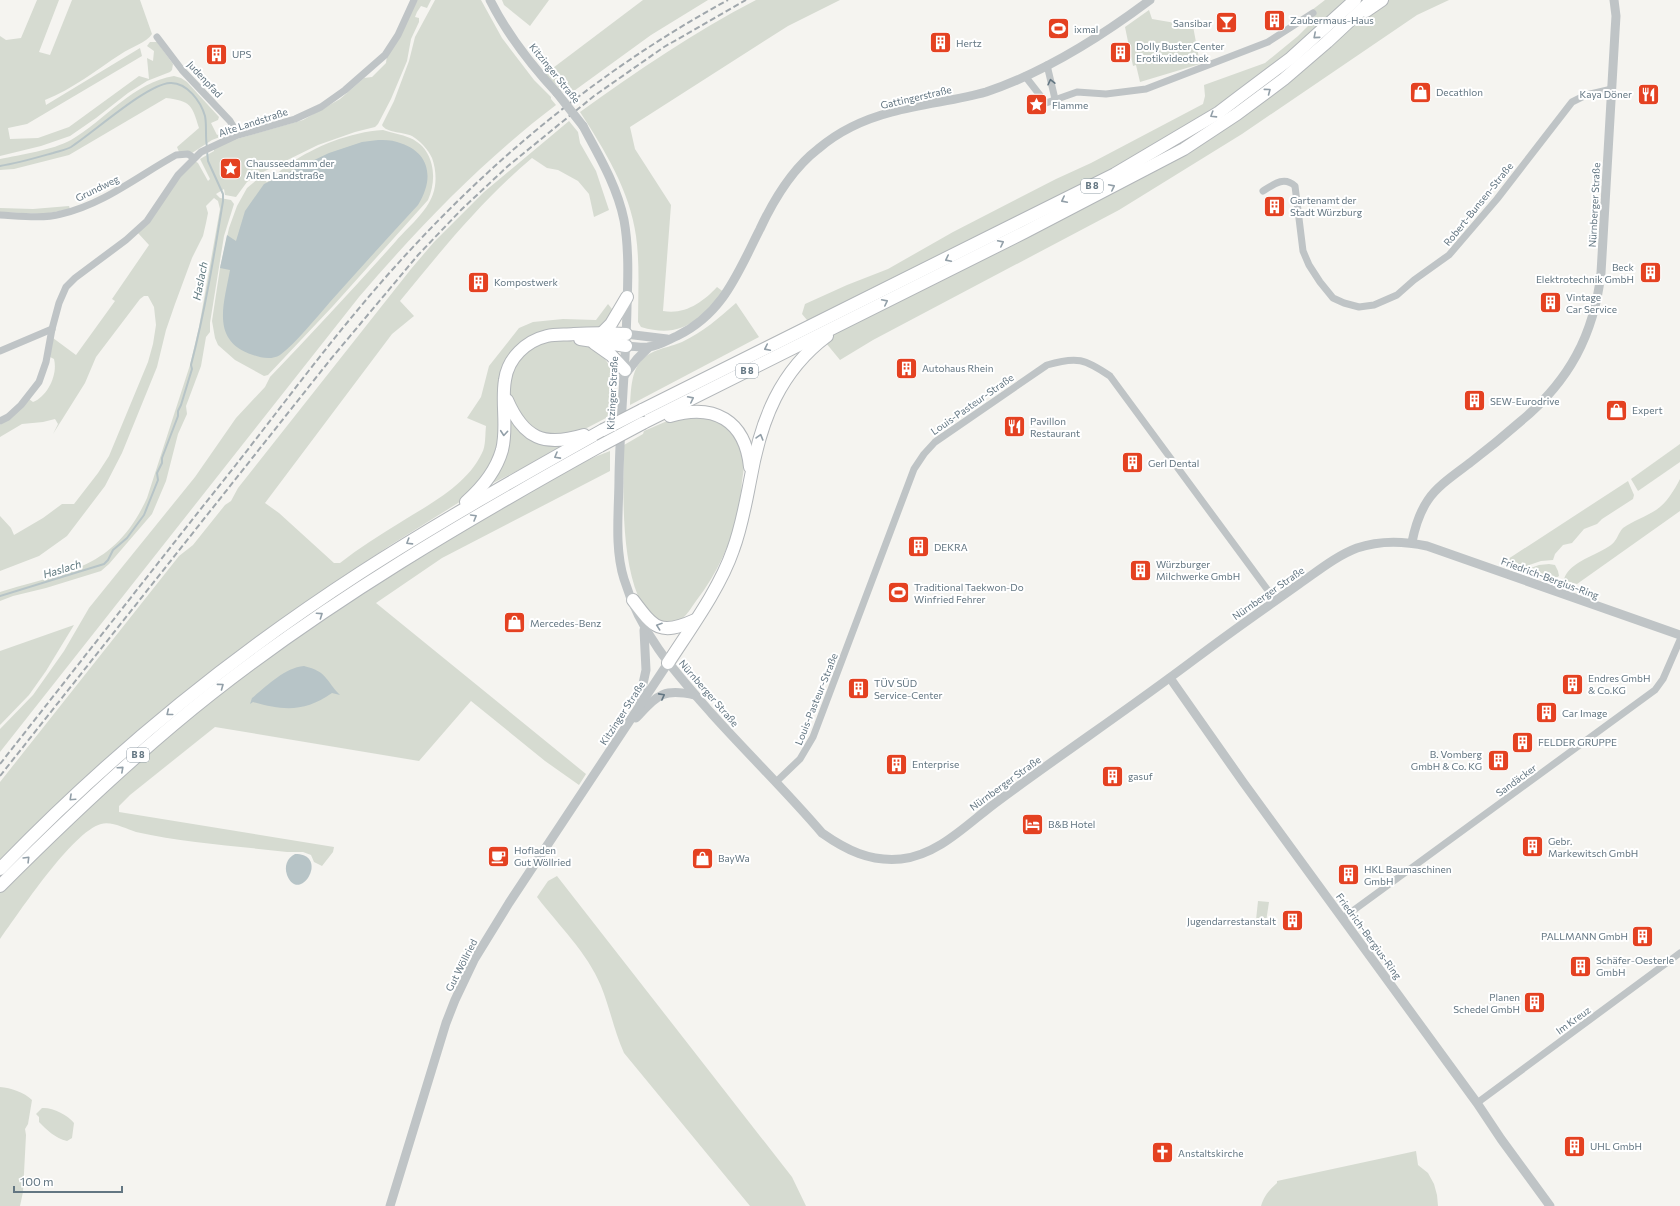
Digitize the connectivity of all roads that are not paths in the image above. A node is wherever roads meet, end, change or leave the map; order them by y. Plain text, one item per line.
1 (414, 0) edge
2 (490, 0) edge
3 (1150, 0) edge
4 (1355, 0) edge
5 (1372, 0) edge
6 (1382, 0) edge
7 (1614, 0) edge
8 (1313, 14) dead end
9 (1349, 22) junction
10 (157, 37) dead end
11 (1048, 65) junction
12 (1025, 76) junction
13 (1612, 89) junction
14 (1055, 99) junction
15 (235, 136) junction
16 (194, 158) junction
17 (1263, 190) dead end
18 (0, 215) edge
19 (627, 297) junction
20 (850, 319) junction
21 (52, 329) junction
22 (602, 332) junction
23 (563, 335) junction
24 (671, 339) junction
25 (626, 340) junction
26 (591, 341) junction
27 (649, 347) junction
28 (0, 351) edge
29 (625, 373) junction
30 (504, 394) junction
31 (0, 422) edge
32 (644, 423) junction
33 (603, 430) junction
34 (751, 475) junction
35 (442, 522) junction
36 (1412, 542) junction
37 (633, 600) junction
38 (1275, 600) junction
39 (695, 620) junction
40 (644, 628) junction
41 (1680, 635) edge
42 (1680, 640) edge
43 (668, 663) junction
44 (1170, 678) junction
45 (695, 695) junction
46 (638, 708) junction
47 (623, 732) junction
48 (776, 782) junction
49 (583, 791) joint
50 (0, 869) edge
51 (0, 886) edge
52 (1343, 918) junction
53 (1680, 953) edge
54 (1477, 1103) junction
55 (390, 1206) edge
56 (1550, 1206) edge

1 - 15 street, Alte Landstraße
2 - 19 street, Kitzinger Straße, bridge
3 - 11 street, Gattingerstraße
4 -> 33 highway, B 8, bridge
5 - 9 highway, B 8
6 - 9 highway
7 - 13 street, Nürnberger Straße
8 - 14 street
20 -> 9 highway, B 8
10 - 15 street, Judenpfad
11 - 12 street, Gattingerstraße
14 -> 11 street
12 - 14 street
12 - 24 street, Gattingerstraße
13 - 17 street, Robert-Bunsen-Straße
13 - 36 street, Nürnberger Straße
15 - 16 street, Alte Landstraße
16 - 18 street, Grundweg
16 - 21 street, Alte Landstraße
19 - 22 highway
19 - 25 street, Kitzinger Straße
32 -> 20 highway, B 8
34 -> 20 highway
21 - 28 street
21 - 31 street, Alte Landstraße
22 - 23 highway
22 - 25 highway
23 - 26 highway
23 - 30 highway
24 - 25 street
24 - 27 street, Gattingerstraße
25 - 26 highway
25 - 27 street, Gattingerstraße
25 - 29 street, Kitzinger Straße
26 - 29 highway
27 - 29 street
29 - 37 street, Kitzinger Straße
30 - 33 highway
30 -> 35 highway
32 - 34 highway
51 -> 32 highway, B 8, bridge
33 -> 35 highway, B 8
34 - 39 highway
35 -> 50 highway, B 8
36 - 38 street, Nürnberger Straße
36 - 41 street, Friedrich-Bergius-Ring
39 -> 37 highway
37 - 40 street, Kitzinger Straße
38 - 44 street, Nürnberger Straße
38 - 48 street, Louis-Pasteur-Straße
39 - 43 highway
40 - 43 street, Kitzinger Straße
40 - 46 street
42 - 52 street, Sandäcker
43 - 45 street, Nürnberger Straße
43 - 46 street, Kitzinger Straße
44 - 48 street, Nürnberger Straße
44 - 52 street, Friedrich-Bergius-Ring
47 -> 45 street
45 - 48 street, Nürnberger Straße
46 - 47 street, Kitzinger Straße
47 - 49 street, Kitzinger Straße
49 - 55 street, Gut Wöllried
52 - 54 street, Friedrich-Bergius-Ring
53 - 54 street, Im Kreuz
54 - 56 street, Friedrich-Bergius-Ring

